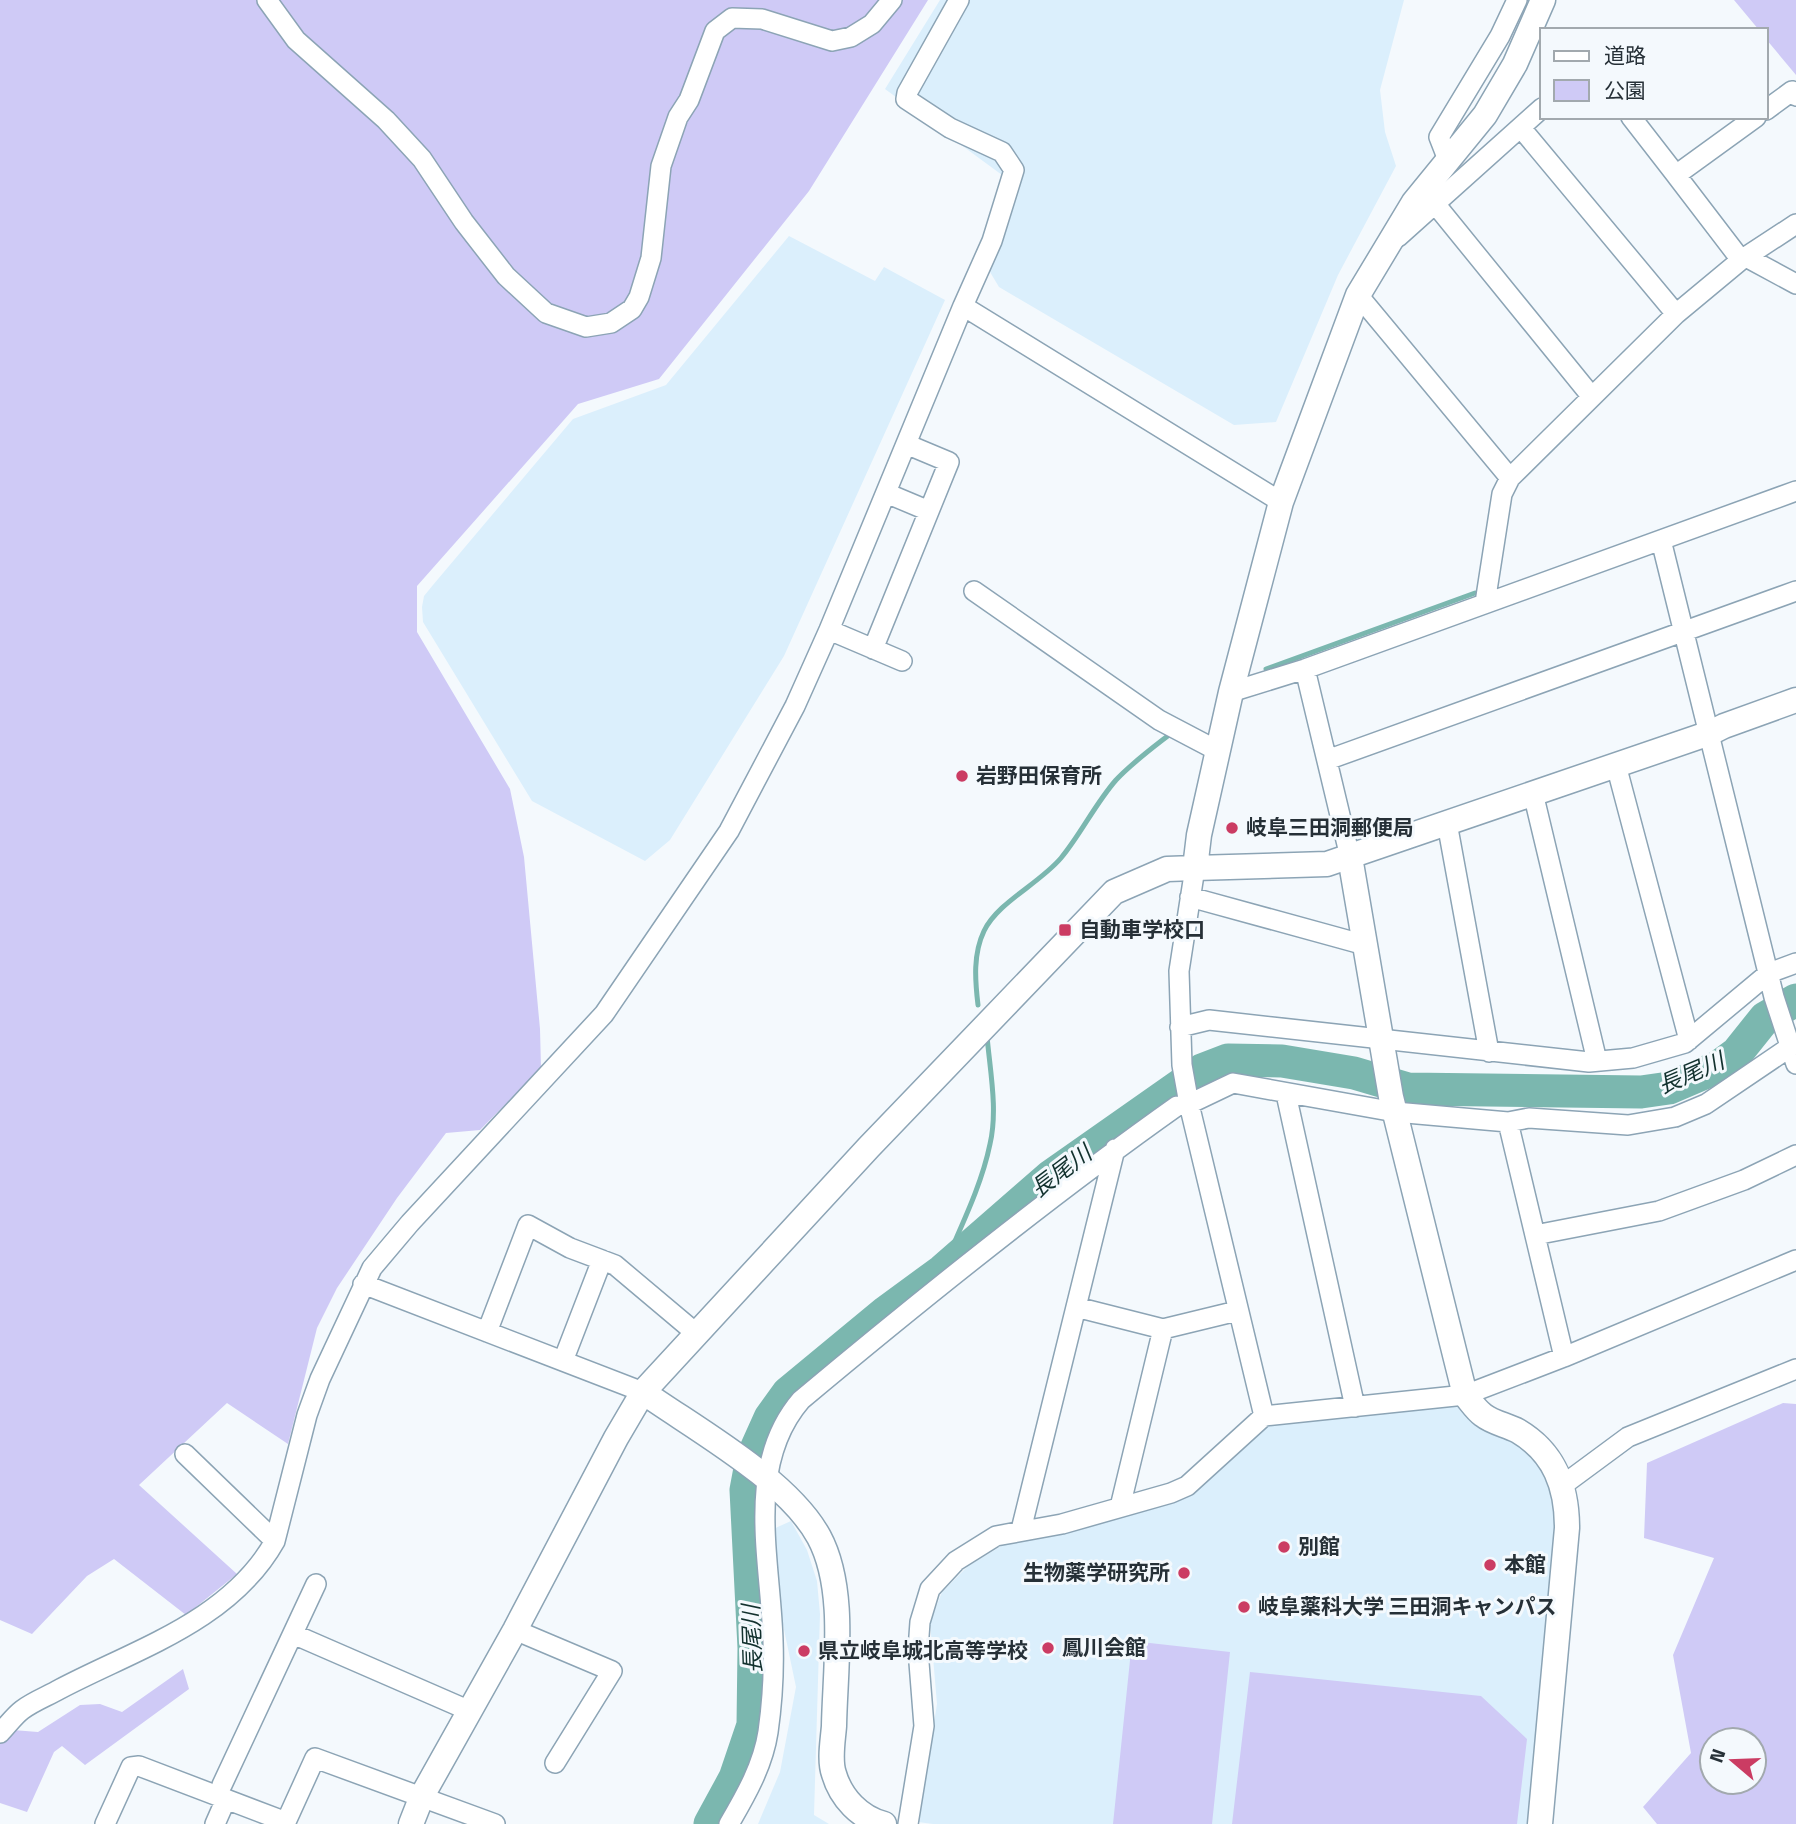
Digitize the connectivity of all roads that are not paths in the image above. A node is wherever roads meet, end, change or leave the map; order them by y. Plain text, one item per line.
1 (268, 0) edge
2 (892, 0) edge
3 (959, 0) edge
4 (1517, 0) edge
5 (1543, 0) edge
6 (1796, 96) edge
7 (1768, 109) edge
8 (1540, 110) edge
9 (1633, 119) edge
10 (1753, 119) edge
11 (1521, 128) junction
12 (1448, 160) junction
13 (1676, 174) junction
14 (1436, 205) junction
15 (1796, 224) edge
16 (1384, 249) junction
17 (1744, 259) junction
18 (1796, 284) edge
19 (1358, 295) junction
20 (963, 306) junction
21 (1676, 314) junction
22 (1592, 397) junction
23 (906, 444) junction
24 (1510, 478) junction
25 (1796, 491) edge
26 (886, 494) junction
27 (1281, 502) junction
28 (929, 511) junction
29 (1661, 540) junction
30 (974, 591) dead end
31 (1796, 592) edge
32 (1485, 603) junction
33 (829, 629) junction
34 (1684, 632) junction
35 (873, 649) junction
36 (902, 661) dead end
37 (1304, 669) junction
38 (1231, 692) junction
39 (1796, 700) edge
40 (1710, 733) junction
41 (1217, 751) junction
42 (1327, 761) junction
43 (1616, 765) junction
44 (1533, 793) junction
45 (1447, 823) junction
46 (1350, 856) junction
47 (1195, 868) junction
48 (1191, 897) junction
49 (1365, 944) junction
50 (1796, 962) edge
51 (1769, 973) junction
52 (1180, 1027) junction
53 (1689, 1040) junction
54 (1381, 1041) junction
55 (1794, 1051) edge
56 (1489, 1052) junction
57 (1597, 1061) junction
58 (1286, 1094) junction
59 (1187, 1098) junction
60 (1393, 1104) junction
61 (1508, 1122) junction
62 (1115, 1149) junction
63 (1796, 1155) edge
64 (1535, 1235) junction
65 (601, 1260) junction
66 (1796, 1260) edge
67 (363, 1284) junction
68 (1076, 1307) junction
69 (1237, 1311) junction
70 (1163, 1329) junction
71 (487, 1332) junction
72 (696, 1334) junction
73 (1564, 1357) junction
74 (563, 1361) junction
75 (1796, 1369) edge
76 (643, 1392) junction
77 (1465, 1395) junction
78 (1355, 1407) junction
79 (1264, 1416) junction
80 (185, 1454) dead end
81 (764, 1476) junction
82 (1563, 1485) junction
83 (1120, 1507) junction
84 (1021, 1530) junction
85 (275, 1541) junction
86 (316, 1584) dead end
87 (514, 1630) junction
88 (293, 1634) junction
89 (470, 1711) junction
90 (0, 1733) edge
91 (555, 1763) dead end
92 (224, 1792) junction
93 (422, 1796) junction
94 (285, 1823) edge
95 (105, 1824) edge
96 (215, 1824) edge
97 (411, 1824) edge
98 (495, 1824) edge
99 (729, 1824) edge
100 (884, 1824) edge
101 (908, 1824) edge
102 (1540, 1824) edge

1 - 2 street
3 - 20 street
4 - 12 street
5 - 12 street
6 - 7 street
8 - 11 street
9 - 13 street
10 - 13 street
11 - 14 street
11 - 21 street
12 - 16 street
13 - 17 street
14 - 16 street
14 - 22 street
15 - 17 street
16 - 19 street
17 - 18 street
17 - 21 street
19 - 24 street
19 - 27 street
20 - 23 street
20 - 27 street
21 - 22 street
22 - 24 street
23 - 26 street
23 - 28 street
24 - 32 street
25 - 29 street
26 - 28 street
26 - 33 street
27 - 38 street
28 - 35 street
29 - 32 street
29 - 34 street
30 - 41 street
31 - 34 street
32 - 37 street
33 - 35 street
33 - 67 street
34 - 40 street
34 - 42 street
35 - 36 street
37 - 38 street
37 - 42 street
38 - 41 street
39 - 40 street
40 - 43 street
40 - 51 street
41 - 47 street
42 - 46 street
43 - 44 street
43 - 53 street
44 - 45 street
44 - 57 street
45 - 46 street
45 - 56 street
46 - 47 street
46 - 49 street
47 - 48 street
47 - 72 street
48 - 49 street
48 - 52 street
49 - 54 street
50 - 51 street
51 - 53 street
51 - 55 street
52 - 54 street
52 - 59 street
53 - 57 street
54 - 56 street
54 - 60 street
55 - 61 street
56 - 57 street
58 - 59 street
58 - 60 street
58 - 78 street
59 - 62 street
59 - 69 street
60 - 61 street
60 - 77 street
61 - 64 street
62 - 68 street
62 - 81 street
63 - 64 street
64 - 73 street
65 - 71 street
65 - 72 street
65 - 74 street
66 - 73 street
67 - 71 street
67 - 85 street
68 - 70 street
68 - 84 street
69 - 70 street
69 - 79 street
70 - 83 street
71 - 74 street
72 - 76 street
73 - 77 street
74 - 76 street
75 - 82 street
76 - 81 street
76 - 87 street
77 - 78 street
77 - 82 street
78 - 79 street
79 - 83 street
80 - 85 street
81 - 99 street
81 - 100 street
82 - 102 street
83 - 84 street
84 - 101 street
85 - 90 street
86 - 88 street
87 - 89 street
87 - 91 street
88 - 89 street
88 - 92 street
89 - 93 street
92 - 94 street
92 - 95 street
92 - 96 street
93 - 94 street
93 - 97 street
93 - 98 street

